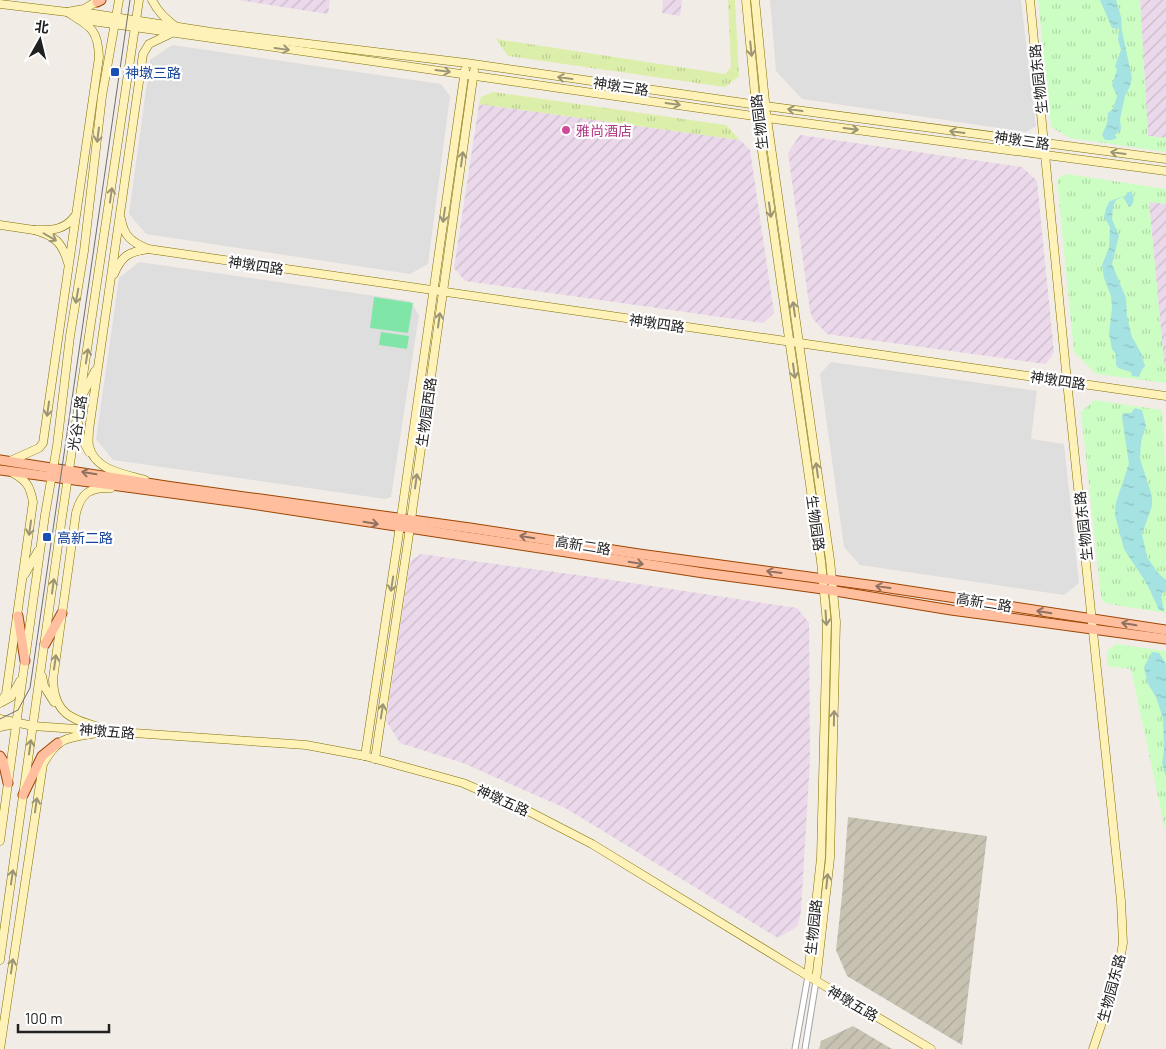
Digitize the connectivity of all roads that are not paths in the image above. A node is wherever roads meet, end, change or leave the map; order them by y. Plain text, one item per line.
1 (119, 0) edge
2 (139, 0) edge
3 (152, 0) edge
4 (746, 0) edge
5 (755, 0) edge
6 (1030, 0) edge
7 (99, 1) edge
8 (0, 4) edge
9 (76, 10) junction
10 (67, 12) junction
11 (78, 19) junction
12 (116, 21) junction
13 (135, 24) junction
14 (175, 30) junction
15 (96, 35) junction
16 (143, 54) junction
17 (108, 61) junction
18 (466, 63) junction
19 (475, 65) junction
20 (464, 74) junction
21 (474, 75) junction
22 (126, 85) junction
23 (102, 96) junction
24 (756, 105) junction
25 (766, 106) junction
26 (757, 116) junction
27 (767, 118) junction
28 (89, 125) junction
29 (1044, 143) junction
30 (117, 147) junction
31 (1045, 154) junction
32 (1166, 160) edge
33 (1166, 171) edge
34 (124, 188) junction
35 (120, 213) junction
36 (76, 214) junction
37 (0, 225) edge
38 (34, 230) junction
39 (148, 249) junction
40 (69, 265) junction
41 (110, 282) junction
42 (434, 291) junction
43 (444, 292) junction
44 (64, 300) junction
45 (70, 336) junction
46 (790, 342) junction
47 (799, 344) junction
48 (98, 364) junction
49 (1067, 381) junction
50 (1166, 396) edge
51 (80, 400) junction
52 (60, 415) junction
53 (77, 419) junction
54 (39, 448) junction
55 (0, 460) edge
56 (95, 460) junction
57 (10, 461) junction
58 (53, 467) junction
59 (0, 470) edge
60 (11, 472) junction
61 (69, 475) junction
62 (51, 477) junction
63 (166, 486) junction
64 (128, 488) junction
65 (31, 489) junction
66 (79, 501) junction
67 (62, 517) junction
68 (400, 523) junction
69 (410, 524) junction
70 (44, 525) junction
71 (40, 548) junction
72 (23, 578) junction
73 (827, 579) junction
74 (828, 590) junction
75 (62, 613) junction
76 (18, 616) junction
77 (1092, 618) junction
78 (1093, 628) junction
79 (1166, 630) edge
80 (1166, 639) edge
81 (44, 644) junction
82 (25, 661) junction
83 (41, 671) junction
84 (23, 673) junction
85 (0, 702) edge
86 (60, 709) junction
87 (0, 719) edge
88 (16, 723) junction
89 (33, 726) junction
90 (0, 727) edge
91 (114, 731) junction
92 (58, 743) junction
93 (0, 756) edge
94 (365, 756) junction
95 (375, 759) junction
96 (8, 783) junction
97 (23, 795) junction
98 (0, 841) edge
99 (0, 960) edge
100 (808, 976) junction
101 (816, 981) junction
102 (0, 1049) edge
103 (796, 1049) edge
104 (805, 1049) edge
105 (932, 1049) edge
106 (1093, 1049) edge

1 - 12 street, 光谷七路
2 - 13 street, 光谷七路
3 - 14 street
4 -> 24 street, 生物园路
5 - 25 street, 生物园路
6 - 29 street, 生物园东路
7 - 9 street
8 - 10 street
9 - 10 street
9 - 12 street, 神墩三路
10 - 11 street
11 - 12 street, 神墩三路
11 - 15 street
12 - 13 street, 神墩三路
12 - 17 street, 光谷七路
13 - 14 street, 神墩三路
13 - 22 street, 光谷七路
14 - 16 street
14 - 18 street, 神墩三路
14 -> 20 street, 神墩三路
15 - 17 street
15 - 28 street
16 - 22 street
16 - 34 street
17 - 23 street, 光谷七路
18 - 19 street, 神墩三路
18 - 20 street, 生物园西路
19 - 21 street, 生物园西路
24 -> 19 street, 神墩三路
20 - 21 street, 神墩三路
20 -> 42 street, 生物园西路
21 -> 26 street, 神墩三路
43 -> 21 street, 生物园西路
22 - 30 street, 光谷七路
23 - 28 street
23 -> 45 street, 光谷七路
24 - 25 street, 神墩三路
24 - 26 street, 生物园路
25 - 27 street, 生物园路
29 -> 25 street, 神墩三路
26 - 27 street, 神墩三路
26 -> 46 street, 生物园路
27 -> 31 street, 神墩三路
47 -> 27 street, 生物园路
28 - 36 street
29 - 31 street, 生物园东路
32 -> 29 street, 神墩三路
30 - 34 street
51 -> 30 street, 光谷七路
31 - 33 street, 神墩三路
31 - 49 street, 生物园东路
34 - 35 street
35 - 39 street
35 - 41 street
36 - 38 street
36 - 40 street
37 - 38 street
38 -> 40 street
39 - 41 street
39 - 42 street, 神墩四路
40 - 44 street
41 - 48 street
42 - 43 street, 神墩四路
42 - 68 street, 生物园西路
43 - 46 street, 神墩四路
69 -> 43 street, 生物园西路
44 - 45 street
44 -> 54 street
45 - 52 street, 光谷七路
46 - 47 street, 神墩四路
46 -> 73 street, 生物园路
47 - 49 street, 神墩四路
73 -> 47 street, 生物园路
48 - 51 street
48 - 56 street
49 - 50 street, 神墩四路
49 - 77 street, 生物园东路
51 - 53 street, 光谷七路
52 - 54 street
52 - 58 street, 光谷七路
53 - 56 street
53 - 61 street, 光谷七路
54 - 57 street
55 - 57 main road, 高新二路
56 - 63 street
57 - 58 main road, 高新二路
58 - 61 main road, 高新二路
58 - 62 street, 光谷七路
59 - 60 main road, 高新二路
60 - 62 main road, 高新二路
60 - 65 street
61 - 62 main road, 高新二路
63 -> 61 main road, 高新二路
61 - 64 main road, 高新二路
61 - 67 street, 光谷七路
62 - 70 street, 光谷七路
63 - 68 main road, 高新二路
64 - 66 street
64 -> 68 main road, 高新二路
65 - 70 street
65 -> 72 street
66 - 67 street
66 - 75 street
81 -> 67 street, 光谷七路
68 - 69 main road, 高新二路
68 -> 94 street, 生物园西路
73 -> 69 main road, 高新二路
69 -> 74 main road, 高新二路
95 -> 69 street, 生物园西路
70 - 71 street, 光谷七路
71 - 72 street
71 - 82 street, 光谷七路
72 - 76 street
73 - 74 street, 生物园路
77 -> 73 main road, 高新二路
74 - 78 main road, 高新二路
74 -> 100 street, 生物园路
101 -> 74 street, 生物园路
75 - 81 main road
86 -> 75 street
76 - 82 main road
76 - 85 street
77 - 78 street, 生物园东路
79 -> 77 main road, 高新二路
78 - 80 main road, 高新二路
78 - 106 street, 生物园东路
81 - 83 street, 光谷七路
82 - 84 street, 光谷七路
83 - 86 street
83 - 89 street, 光谷七路
84 - 85 street
84 - 88 street, 光谷七路
86 - 91 street
87 - 88 street, 神墩五路
88 - 89 street, 神墩五路
88 - 90 street, 神墩五路
88 - 96 street, 光谷七路
89 - 91 street, 神墩五路
97 -> 89 street, 光谷七路
91 - 92 street
91 - 94 street, 神墩五路
92 - 97 main road
102 -> 92 street
93 - 96 main road
94 - 95 street, 神墩五路
95 - 100 street, 神墩五路
96 - 98 street, 光谷七路
99 -> 97 street, 光谷七路
100 - 101 street, 神墩五路
100 - 103 street, 生物园路
101 - 104 street, 生物园路
101 - 105 street, 神墩五路

